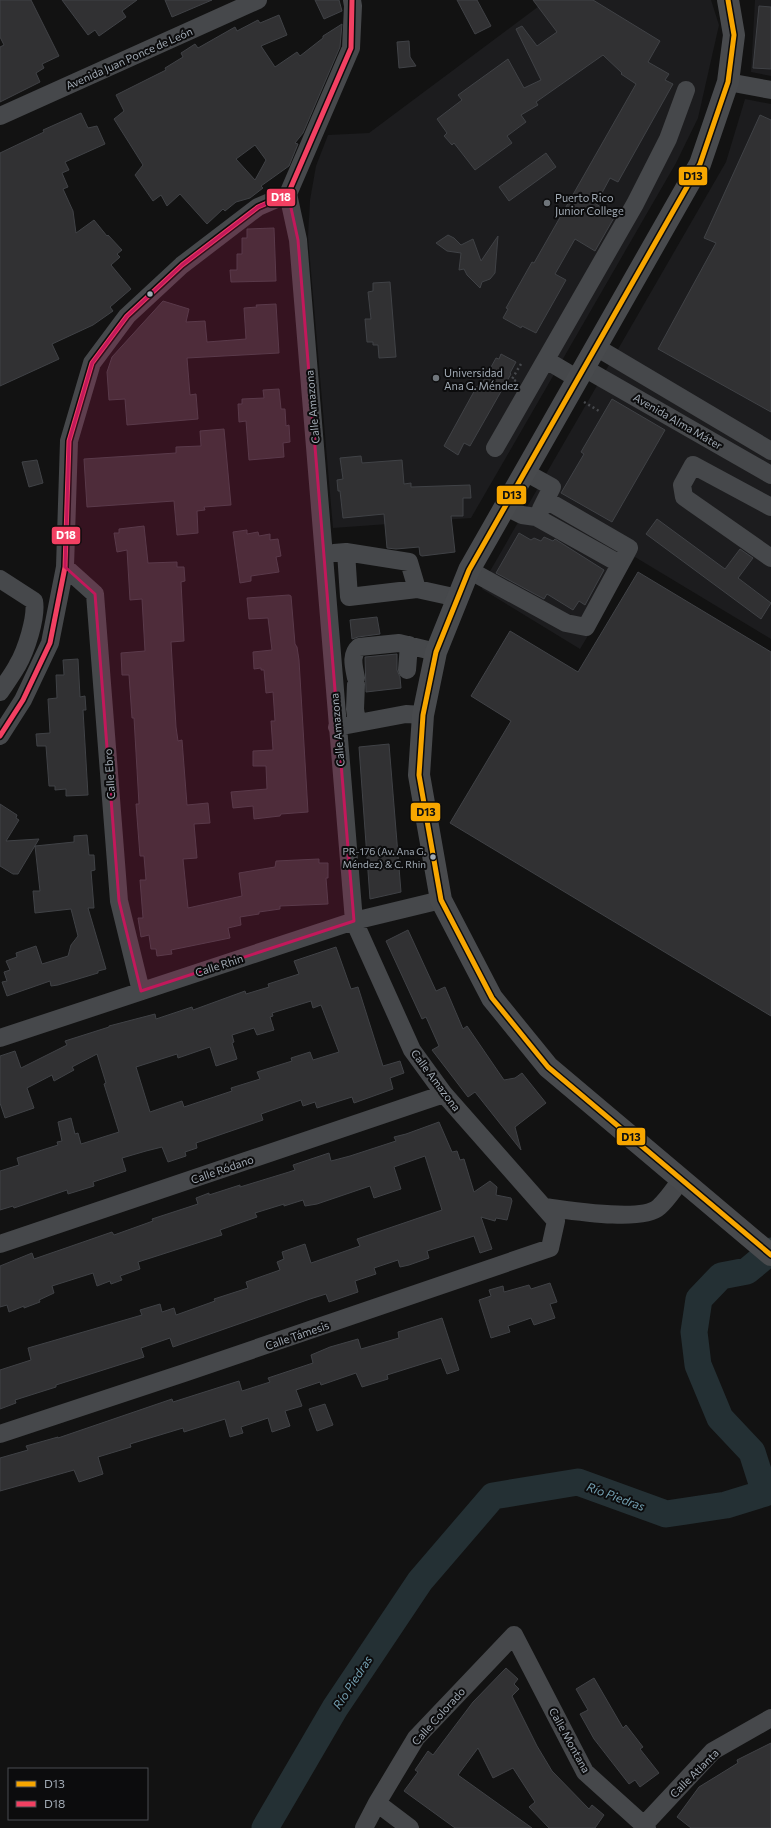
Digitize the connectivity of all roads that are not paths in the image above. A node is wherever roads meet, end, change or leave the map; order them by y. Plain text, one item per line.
1 (258, 0) edge
2 (352, 0) edge
3 (728, 0) edge
4 (742, 0) edge
5 (734, 35) junction
6 (728, 82) junction
7 (686, 90) dead end
8 (771, 90) edge
9 (0, 116) edge
10 (288, 194) junction
11 (596, 347) junction
12 (546, 360) junction
13 (581, 373) junction
14 (495, 448) dead end
15 (771, 451) edge
16 (525, 472) junction
17 (771, 475) edge
18 (546, 500) junction
19 (506, 507) junction
20 (771, 507) edge
21 (536, 517) junction
22 (346, 552) junction
23 (324, 554) junction
24 (771, 558) edge
25 (620, 564) junction
26 (65, 567) junction
27 (469, 570) junction
28 (0, 578) edge
29 (416, 589) junction
30 (458, 598) junction
31 (409, 645) junction
32 (436, 652) junction
33 (407, 670) dead end
34 (0, 692) edge
35 (423, 715) junction
36 (356, 723) junction
37 (337, 727) junction
38 (0, 736) edge
39 (441, 900) junction
40 (354, 921) junction
41 (141, 992) junction
42 (0, 1038) edge
43 (444, 1094) junction
44 (681, 1180) junction
45 (544, 1207) junction
46 (0, 1244) edge
47 (771, 1255) edge
48 (0, 1434) edge
49 (514, 1635) joint
50 (771, 1718) edge
51 (377, 1803) junction
52 (646, 1827) edge
53 (364, 1828) edge
54 (410, 1828) edge

1 - 9 street, Avenida Juan Ponce de León
2 - 10 street
3 - 5 main road
4 - 5 main road
5 - 6 main road
6 - 8 street
6 - 11 main road
7 - 12 street
10 - 23 street, Calle Amazona
10 - 26 street
11 - 13 main road
11 - 15 street, Avenida Alma Máter
12 - 13 street, Avenida Alma Máter
12 - 14 street
13 - 16 main road
13 - 17 street, Avenida Alma Máter
16 - 18 street
16 - 19 main road
18 - 21 street
18 - 25 street
19 - 21 street
19 - 27 main road
20 - 24 street
21 - 25 street
22 - 23 street
22 - 29 street
22 - 29 street
23 - 37 street, Calle Amazona
25 - 27 street
26 - 38 street
26 - 41 street, Calle Ebro
27 - 30 main road
28 - 34 street
29 - 30 street
30 - 32 main road
31 - 32 street
31 - 33 street
31 - 36 street
32 - 35 main road
35 - 36 street
35 - 39 main road
36 - 37 street
37 - 40 street, Calle Amazona
39 - 40 street, Calle Rhin
39 - 44 main road
40 - 41 street, Calle Rhin
40 - 43 street, Calle Amazona
41 - 42 street, Calle Rhin
43 - 45 street, Calle Amazona
43 - 46 street, Calle Ródano
44 - 45 street
44 - 47 main road
45 - 48 street, Calle Támesis
49 - 51 street, Calle Colorado
49 - 52 street, Calle Montana
50 - 52 street, Calle Atlanta
51 - 53 street, Calle Colorado
51 - 54 street

